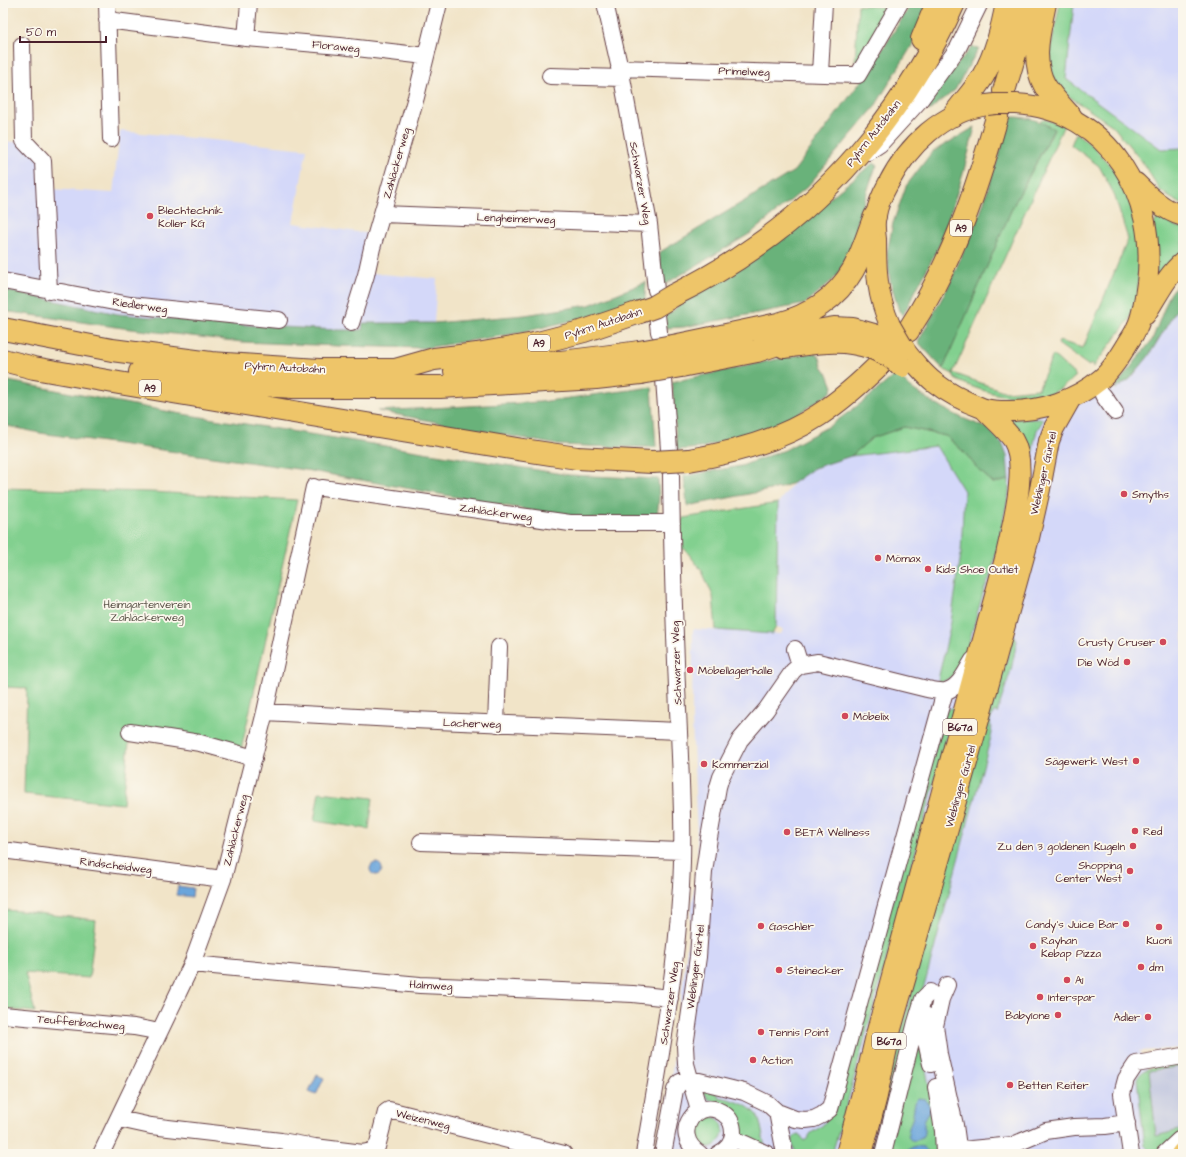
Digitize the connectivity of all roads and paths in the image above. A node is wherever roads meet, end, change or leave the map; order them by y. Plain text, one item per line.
1 (107, 3) edge
2 (249, 3) edge
3 (439, 3) edge
4 (605, 3) edge
5 (824, 3) edge
6 (900, 3) edge
7 (937, 3) edge
8 (954, 3) edge
9 (980, 3) edge
10 (1007, 3) edge
11 (1026, 3) edge
12 (1045, 3) edge
13 (107, 20) junction
14 (246, 38) junction
15 (22, 45) dead end
16 (426, 56) junction
17 (620, 73) junction
18 (820, 73) junction
19 (550, 76) dead end
20 (1010, 97) junction
21 (893, 110) junction
22 (992, 111) junction
23 (954, 115) junction
24 (1070, 117) junction
25 (110, 139) dead end
26 (852, 162) junction
27 (1129, 176) junction
28 (382, 214) junction
29 (875, 216) junction
30 (1183, 216) edge
31 (649, 224) junction
32 (1183, 262) edge
33 (3, 281) edge
34 (49, 290) junction
35 (665, 292) junction
36 (649, 313) junction
37 (279, 320) dead end
38 (351, 323) dead end
39 (1138, 327) junction
40 (3, 329) edge
41 (659, 332) dead end
42 (3, 347) edge
43 (894, 347) junction
44 (3, 360) edge
45 (640, 362) junction
46 (395, 370) junction
47 (664, 379) dead end
48 (1091, 390) junction
49 (984, 409) junction
50 (1115, 412) dead end
51 (1000, 426) junction
52 (661, 456) junction
53 (671, 475) dead end
54 (672, 523) junction
55 (982, 645) junction
56 (499, 647) dead end
57 (795, 649) dead end
58 (800, 665) junction
59 (945, 691) junction
60 (266, 712) junction
61 (496, 724) junction
62 (130, 732) dead end
63 (679, 732) junction
64 (254, 758) junction
65 (421, 842) dead end
66 (682, 851) junction
67 (10, 852) dead end
68 (223, 879) junction
69 (192, 964) junction
70 (947, 985) dead end
71 (670, 998) junction
72 (3, 1015) edge
73 (158, 1034) junction
74 (1183, 1056) edge
75 (691, 1079) junction
76 (697, 1104) junction
77 (777, 1112) junction
78 (119, 1120) junction
79 (1126, 1123) junction
80 (732, 1138) junction
81 (1183, 1139) edge
82 (1017, 1148) edge
83 (954, 1152) edge
84 (723, 1153) edge
85 (101, 1154) edge
86 (564, 1154) edge
87 (644, 1154) edge
88 (663, 1154) edge
89 (700, 1154) edge
90 (767, 1154) edge
91 (785, 1154) edge
92 (846, 1154) edge
93 (862, 1154) edge
94 (882, 1154) edge
95 (1131, 1154) edge
96 (1164, 1154) edge

1 - 13 street
2 - 14 street
3 - 16 street, Zahläckerweg
4 - 17 street, Schwarzer Weg
5 - 18 street
6 - 18 street, Primelweg
7 - 21 highway
8 - 21 highway, Pyhrn Autobahn / A9
9 - 26 street
10 - 23 highway
11 - 20 highway
12 - 24 highway
13 - 14 street, Floraweg
13 - 25 street
14 - 16 street, Floraweg
15 - 34 street
16 - 28 street, Zahläckerweg
17 - 18 street, Primelweg
17 - 19 street
17 - 31 street, Schwarzer Weg
20 - 22 main road, bridge
20 - 24 main road
21 - 26 highway, Pyhrn Autobahn / A9
22 - 23 main road
22 - 43 highway, A9
23 - 29 main road
24 - 27 main road
26 - 35 highway, Pyhrn Autobahn / A9
27 - 30 main road
27 - 39 main road
28 - 31 street, Lengheimerweg
28 - 38 street, Zahläckerweg
29 - 43 main road
29 - 45 highway, bridge
31 - 35 street, Schwarzer Weg
32 - 39 main road
33 - 34 street, Riedlerweg
34 - 37 street, Riedlerweg
35 - 36 highway, Pyhrn Autobahn / A9, bridge
36 - 41 street
36 - 46 highway, Pyhrn Autobahn / A9
39 - 48 main road, Weblinger Gürtel
40 - 46 highway, Pyhrn Autobahn / A9
42 - 45 highway
43 - 45 highway, bridge
43 - 49 main road
43 - 51 main road
43 - 52 highway, A9, bridge
44 - 52 highway, A9
45 - 46 highway
47 - 52 street
48 - 49 main road
48 - 50 street
48 - 93 main road, Weblinger Gürtel / B67a
49 - 51 main road, Weblinger Gürtel / B67a
51 - 55 main road, Weblinger Gürtel / B67a
53 - 54 street, Schwarzer Weg
54 - 60 street, Zahläckerweg
54 - 63 street, Schwarzer Weg
55 - 59 street, Weblinger Gürtel
55 - 92 main road, Weblinger Gürtel / B67a
56 - 61 street
57 - 58 street
58 - 59 street
58 - 75 street, Weblinger Gürtel
59 - 77 street
60 - 61 street, Lacherweg
60 - 64 street, Zahläckerweg
61 - 63 street, Lacherweg
62 - 64 street
63 - 66 street, Schwarzer Weg
64 - 68 street, Zahläckerweg
65 - 66 street
66 - 71 street, Schwarzer Weg
67 - 68 street, Rindscheidweg
68 - 69 street, Zahläckerweg
69 - 71 street, Halmweg
69 - 73 street, Zahläckerweg
70 - 83 street
71 - 87 street, Schwarzer Weg
72 - 73 street, Teuffenbachweg
73 - 78 street, Zahläckerweg
74 - 79 street
75 - 76 street, Weblinger Gürtel
75 - 77 street
75 - 88 street
76 - 80 street
76 - 89 street
77 - 91 street
78 - 85 street, Zahläckerweg
78 - 86 street, Weizenweg
79 - 82 street
79 - 95 street
80 - 84 street
80 - 90 street
81 - 96 street
82 - 83 street
83 - 94 street

